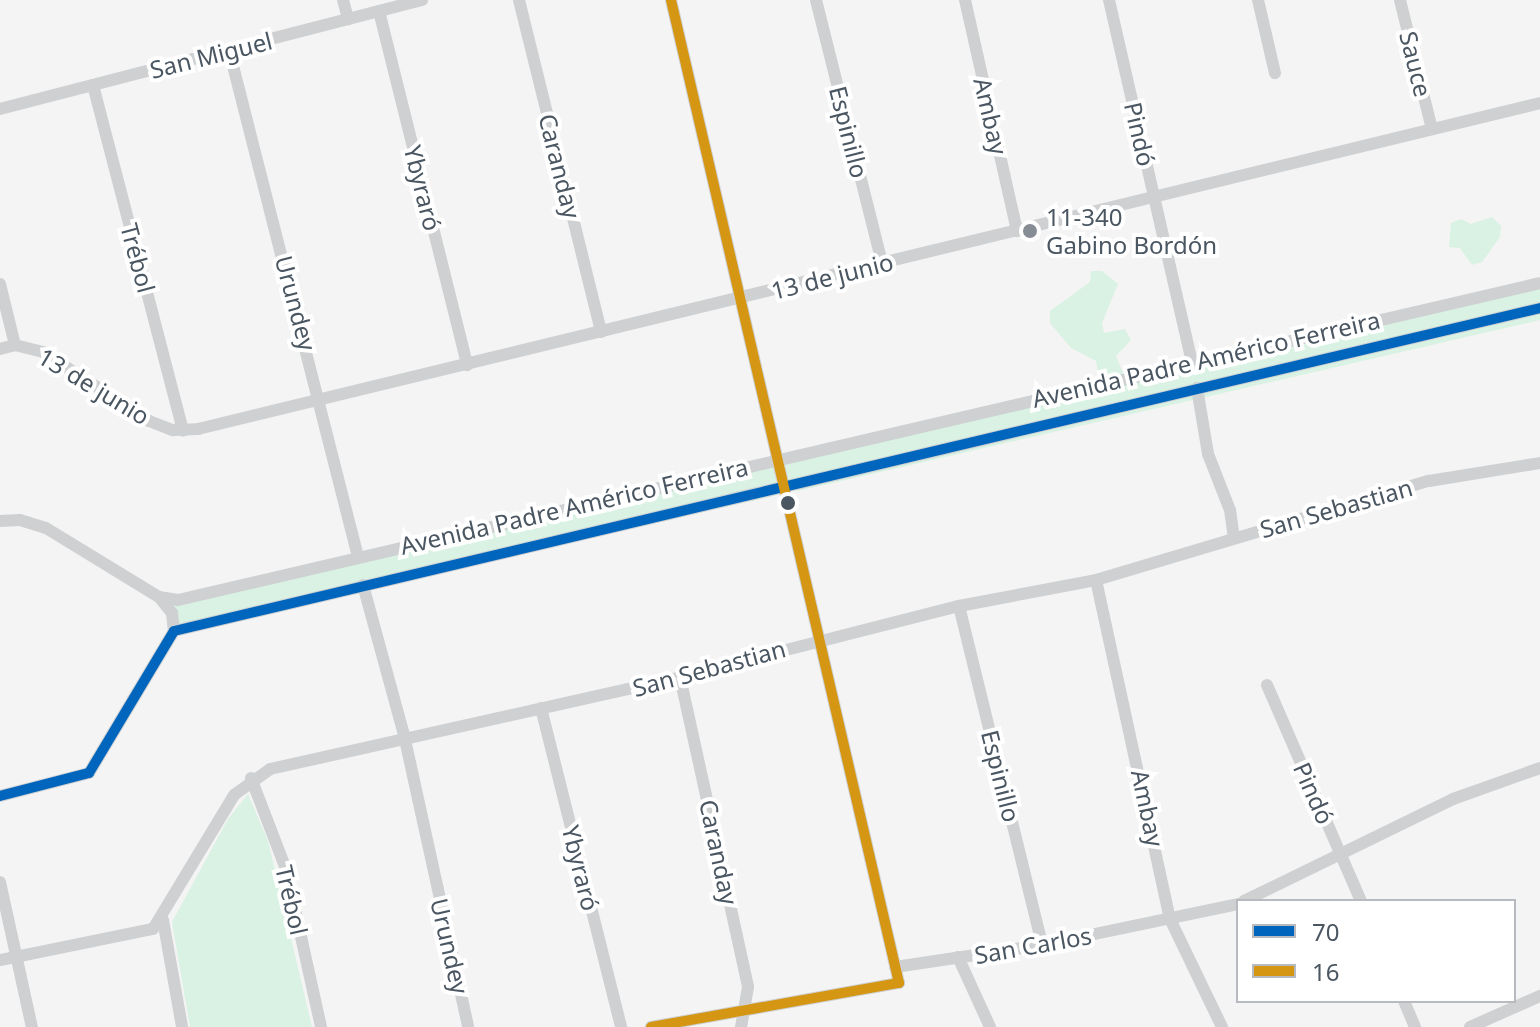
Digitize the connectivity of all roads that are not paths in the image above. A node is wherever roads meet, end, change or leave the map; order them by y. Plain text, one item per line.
1 (343, 0) edge
2 (422, 0) edge
3 (519, 0) edge
4 (671, 0) edge
5 (816, 0) edge
6 (965, 0) edge
7 (1109, 0) edge
8 (1258, 0) edge
9 (1400, 0) edge
10 (379, 11) junction
11 (348, 19) junction
12 (229, 50) junction
13 (1275, 73) dead end
14 (93, 85) junction
15 (1540, 103) edge
16 (0, 109) edge
17 (1432, 129) junction
18 (1155, 201) junction
19 (1017, 231) junction
20 (882, 263) junction
21 (1540, 283) edge
22 (0, 284) edge
23 (740, 300) junction
24 (1540, 308) edge
25 (601, 332) junction
26 (15, 345) junction
27 (0, 349) edge
28 (1192, 362) junction
29 (467, 365) junction
30 (1197, 388) junction
31 (321, 400) junction
32 (183, 430) junction
33 (776, 457) junction
34 (1540, 463) edge
35 (783, 486) junction
36 (0, 521) edge
37 (1234, 538) junction
38 (358, 557) junction
39 (1096, 580) junction
40 (363, 585) junction
41 (159, 597) junction
42 (959, 606) junction
43 (174, 631) junction
44 (817, 639) junction
45 (680, 677) junction
46 (1267, 685) dead end
47 (541, 708) junction
48 (404, 735) junction
49 (1540, 768) edge
50 (251, 778) junction
51 (0, 796) edge
52 (1341, 854) junction
53 (0, 882) edge
54 (1248, 899) edge
55 (1360, 899) edge
56 (1236, 904) edge
57 (1170, 919) junction
58 (163, 920) junction
59 (1042, 945) junction
60 (16, 957) junction
61 (958, 957) junction
62 (0, 960) edge
63 (895, 967) junction
64 (1540, 996) edge
65 (1405, 1003) edge
66 (746, 1008) junction
67 (32, 1027) edge
68 (182, 1027) edge
69 (321, 1027) edge
70 (468, 1027) edge
71 (621, 1027) edge
72 (651, 1027) edge
73 (741, 1027) edge
74 (990, 1027) edge
75 (1222, 1027) edge
76 (1415, 1027) edge
77 (1470, 1027) edge

1 - 11 street
2 - 10 street, San Miguel
3 - 25 street, Caranday
4 - 23 street
5 - 20 street, Espinillo
6 - 19 street, Ambay
7 - 18 street, Pindó
8 - 13 street
9 - 17 street, Sauce
10 - 11 street, San Miguel
10 - 29 street, Ybyraró
11 - 12 street, San Miguel
12 - 14 street, San Miguel
12 - 31 street, Urundey
14 - 16 street, San Miguel
14 - 32 street, Trébol
15 - 17 street, 13 de junio
17 - 18 street, 13 de junio
18 - 19 street, 13 de junio
18 - 28 street, Pindó
19 - 20 street, 13 de junio
20 - 23 street, 13 de junio
21 - 28 street, Avenida Padre Américo Ferreira
22 - 26 street
23 - 25 street, 13 de junio
23 - 33 street
24 - 30 street, Avenida Padre Américo Ferreira
25 - 29 street, 13 de junio
26 - 27 street, 13 de junio
26 - 32 street, 13 de junio
28 - 33 street, Avenida Padre Américo Ferreira
29 - 31 street, 13 de junio
30 - 35 street, Avenida Padre Américo Ferreira
30 - 37 street
31 - 32 street, 13 de junio
31 - 38 street, Urundey
33 - 35 street
33 - 38 street, Avenida Padre Américo Ferreira
34 - 37 street, San Sebastian
35 - 40 street, Avenida Padre Américo Ferreira
35 - 44 street
36 - 41 street
37 - 39 street, San Sebastian
38 - 41 street, Avenida Padre Américo Ferreira
39 - 42 street, San Sebastian
39 - 57 street, Ambay
40 - 43 street, Avenida Padre Américo Ferreira
40 - 48 street, Urundey
41 - 43 street
42 - 44 street, San Sebastian
42 - 59 street, Espinillo
43 - 51 street
44 - 45 street, San Sebastian
44 - 63 street
45 - 47 street, San Sebastian
45 - 66 street, Caranday
46 - 52 street, Pindó
47 - 48 street, San Sebastian
47 - 71 street, Ybyraró
48 - 50 street, San Sebastian
48 - 70 street, Urundey
49 - 52 street
50 - 58 street
50 - 69 street, Trébol
52 - 54 street
52 - 55 street, Pindó
53 - 60 street
56 - 57 street, San Carlos
57 - 59 street, San Carlos
57 - 75 street, Ambay
58 - 60 street
58 - 68 street
59 - 61 street, San Carlos
60 - 62 street
60 - 67 street
61 - 63 street, San Carlos
61 - 74 street
63 - 66 street
64 - 77 street
65 - 76 street
66 - 72 street
66 - 73 street, Caranday

